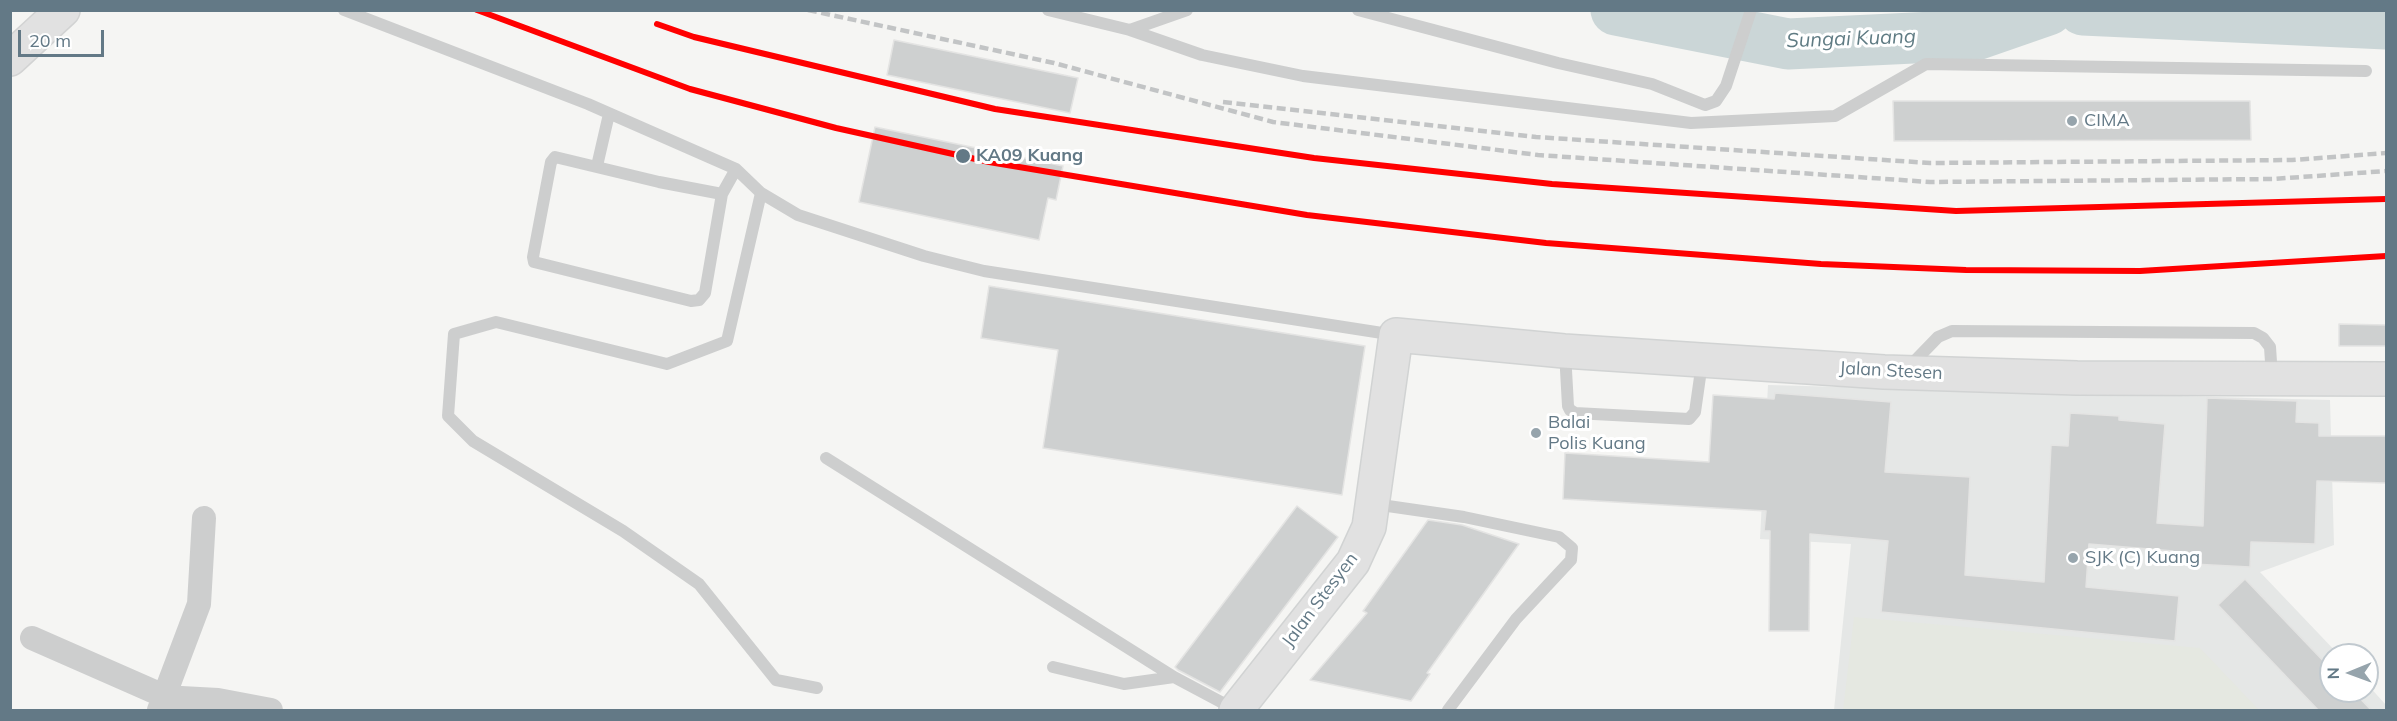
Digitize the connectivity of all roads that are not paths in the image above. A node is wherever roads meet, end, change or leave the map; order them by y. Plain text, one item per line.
1 (63, 10) edge
2 (344, 10) edge
3 (1048, 10) edge
4 (1187, 10) edge
5 (1358, 10) edge
6 (1751, 10) edge
7 (1130, 30) junction
8 (10, 59) edge
9 (2366, 71) dead end
10 (609, 114) junction
11 (597, 166) junction
12 (736, 169) junction
13 (761, 192) junction
14 (722, 194) junction
15 (1396, 335) junction
16 (1564, 351) junction
17 (1703, 360) junction
18 (1903, 372) junction
19 (2272, 379) junction
20 (2386, 379) edge
21 (826, 458) dead end
22 (1373, 504) junction
23 (204, 518) dead end
24 (32, 638) dead end
25 (1053, 667) dead end
26 (1174, 677) junction
27 (817, 688) dead end
28 (161, 704) edge
29 (1236, 710) edge
30 (271, 711) edge
31 (1448, 711) edge

1 - 8 main road
2 - 10 lane
3 - 7 lane
4 - 7 lane
5 - 6 lane
7 - 9 lane
10 - 11 lane
10 - 12 lane
11 - 14 lane
11 - 14 lane
12 - 13 lane
12 - 14 lane
13 - 15 lane
13 - 27 lane
15 - 16 main road, Jalan Stesen
15 - 22 main road, Jalan Stesyen
16 - 17 main road, Jalan Stesen
16 - 17 lane
17 - 18 main road, Jalan Stesen
18 - 19 main road, Jalan Stesen
18 - 19 lane
19 - 20 main road, Jalan Stesen
21 - 26 lane
22 - 29 main road, Jalan Stesyen
22 - 31 lane
23 - 28 street
24 - 28 street
25 - 26 lane
26 - 29 lane
28 - 30 street

